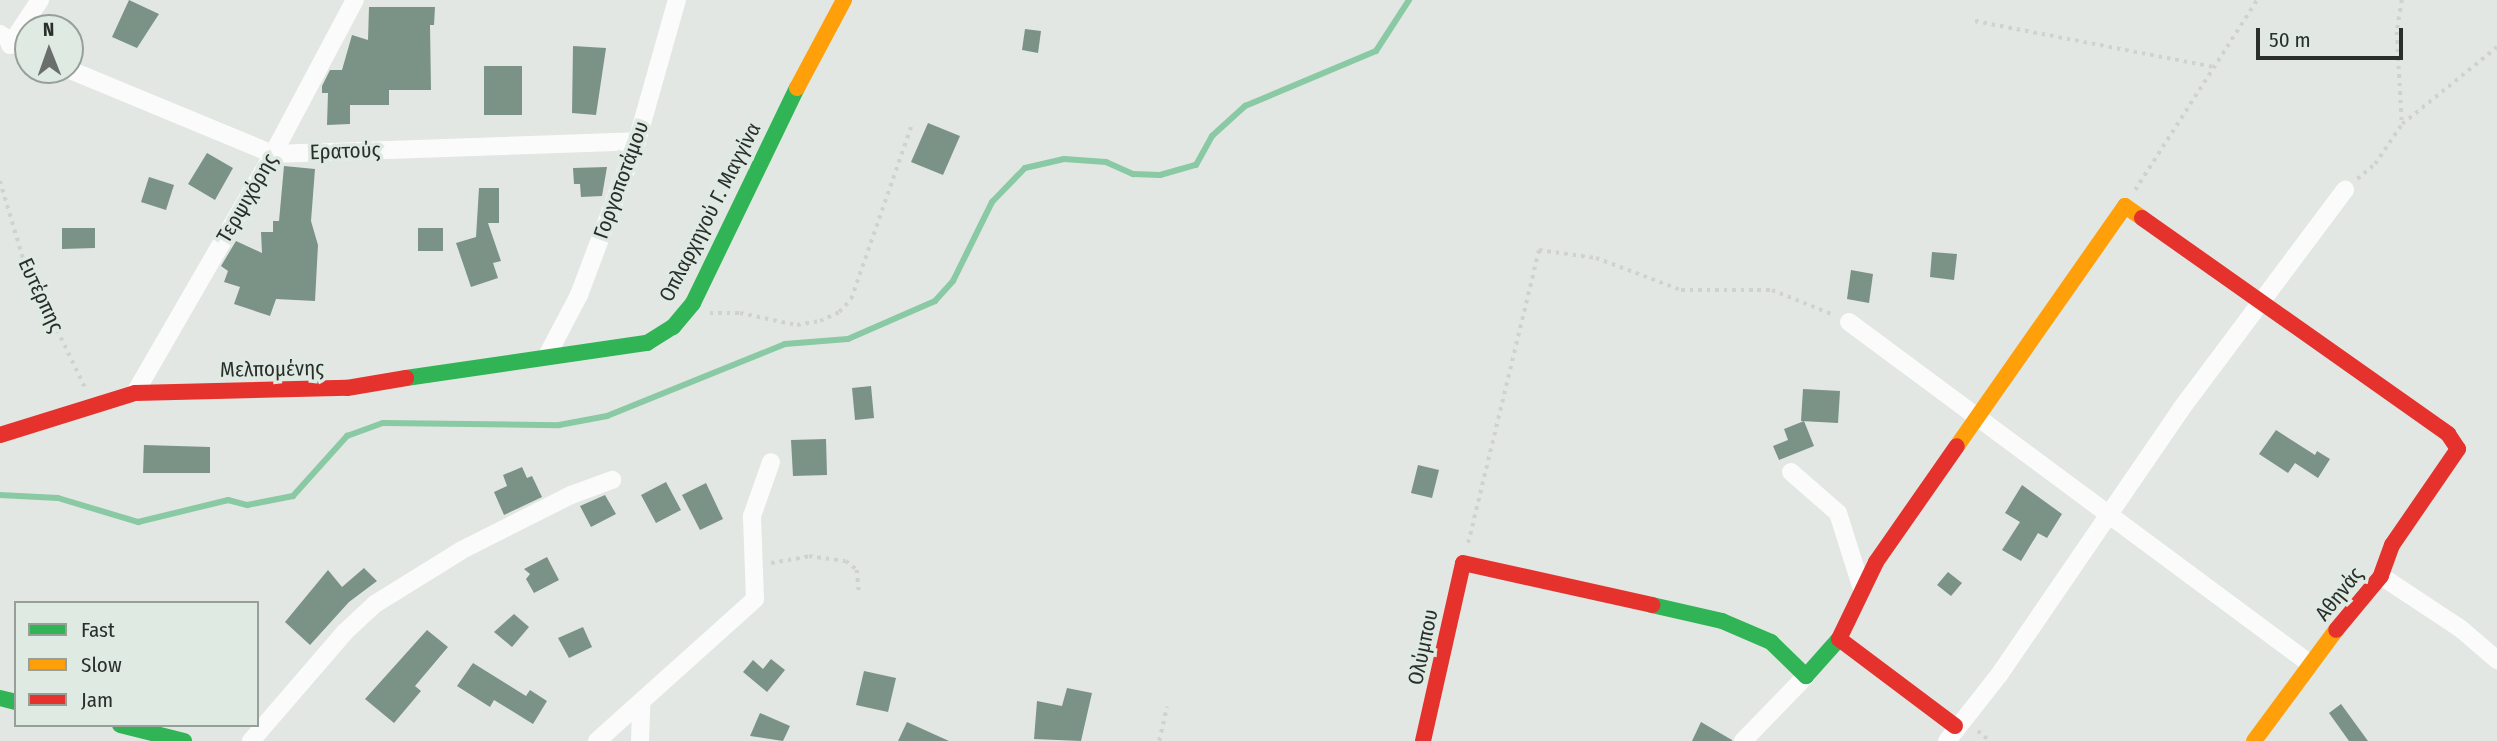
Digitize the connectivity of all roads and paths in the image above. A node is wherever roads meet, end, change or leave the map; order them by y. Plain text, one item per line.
1 (40, 0) edge
2 (355, 0) edge
3 (677, 0) edge
4 (844, 0) edge
5 (2257, 0) edge
6 (2402, 0) edge
7 (1975, 21) dead end
8 (5, 39) edge
9 (2497, 47) edge
10 (2216, 67) junction
11 (84, 76) edge
12 (2402, 124) junction
13 (911, 127) dead end
14 (637, 141) junction
15 (274, 154) junction
16 (0, 181) edge
17 (2345, 190) joint
18 (2125, 206) junction
19 (2262, 303) junction
20 (684, 314) junction
21 (1849, 322) joint
22 (548, 354) junction
23 (135, 393) junction
24 (93, 404) junction
25 (1979, 416) junction
26 (0, 435) edge
27 (771, 462) dead end
28 (1791, 472) dead end
29 (612, 480) dead end
30 (2107, 513) junction
31 (1463, 562) junction
32 (756, 568) junction
33 (2381, 576) junction
34 (1861, 586) junction
35 (859, 594) dead end
36 (1839, 639) junction
37 (2497, 660) edge
38 (2309, 663) junction
39 (1806, 676) junction
40 (641, 704) junction
41 (1167, 707) dead end
42 (128, 727) edge
43 (1951, 734) edge
44 (184, 741) edge
45 (251, 741) edge
46 (597, 741) edge
47 (640, 741) edge
48 (1158, 741) edge
49 (1423, 741) edge
50 (1743, 741) edge
51 (2254, 741) edge

1 - 8 street
2 - 15 street, Τερψιχόρης
3 - 14 street, Γοργοποτάμου
4 - 20 street, Οπλαρχηγού Γ. Μαγγίνα
5 - 10 path
6 - 12 path
7 - 10 path
9 - 12 path
10 - 18 path
11 - 15 street, Ερατούς
12 - 17 path
13 - 20 path
14 - 15 street, Ερατούς
14 - 22 street, Γοργοποτάμου
15 - 23 street, Τερψιχόρης
16 - 24 path, Ευτέρπης
17 - 19 street
18 - 19 street
18 - 25 street
19 - 30 street
19 - 33 street, Αθηνάς
20 - 22 street, Οπλαρχηγού Γ. Μαγγίνα
21 - 25 street
21 - 31 path
22 - 23 street, Μελπομένης
23 - 24 street, Μελπομένης
24 - 26 street, Μελπομένης
25 - 30 street
25 - 34 street
27 - 32 street
28 - 34 street
29 - 45 street
30 - 38 street
30 - 43 street
31 - 39 street
31 - 49 street, Ολύμπου
32 - 35 path
32 - 40 street
33 - 37 street
33 - 38 street, Αθηνάς
34 - 36 street
36 - 39 street
36 - 43 street
38 - 51 street, Αθηνάς
39 - 50 street
40 - 46 street
40 - 47 street
41 - 48 path
42 - 44 street

